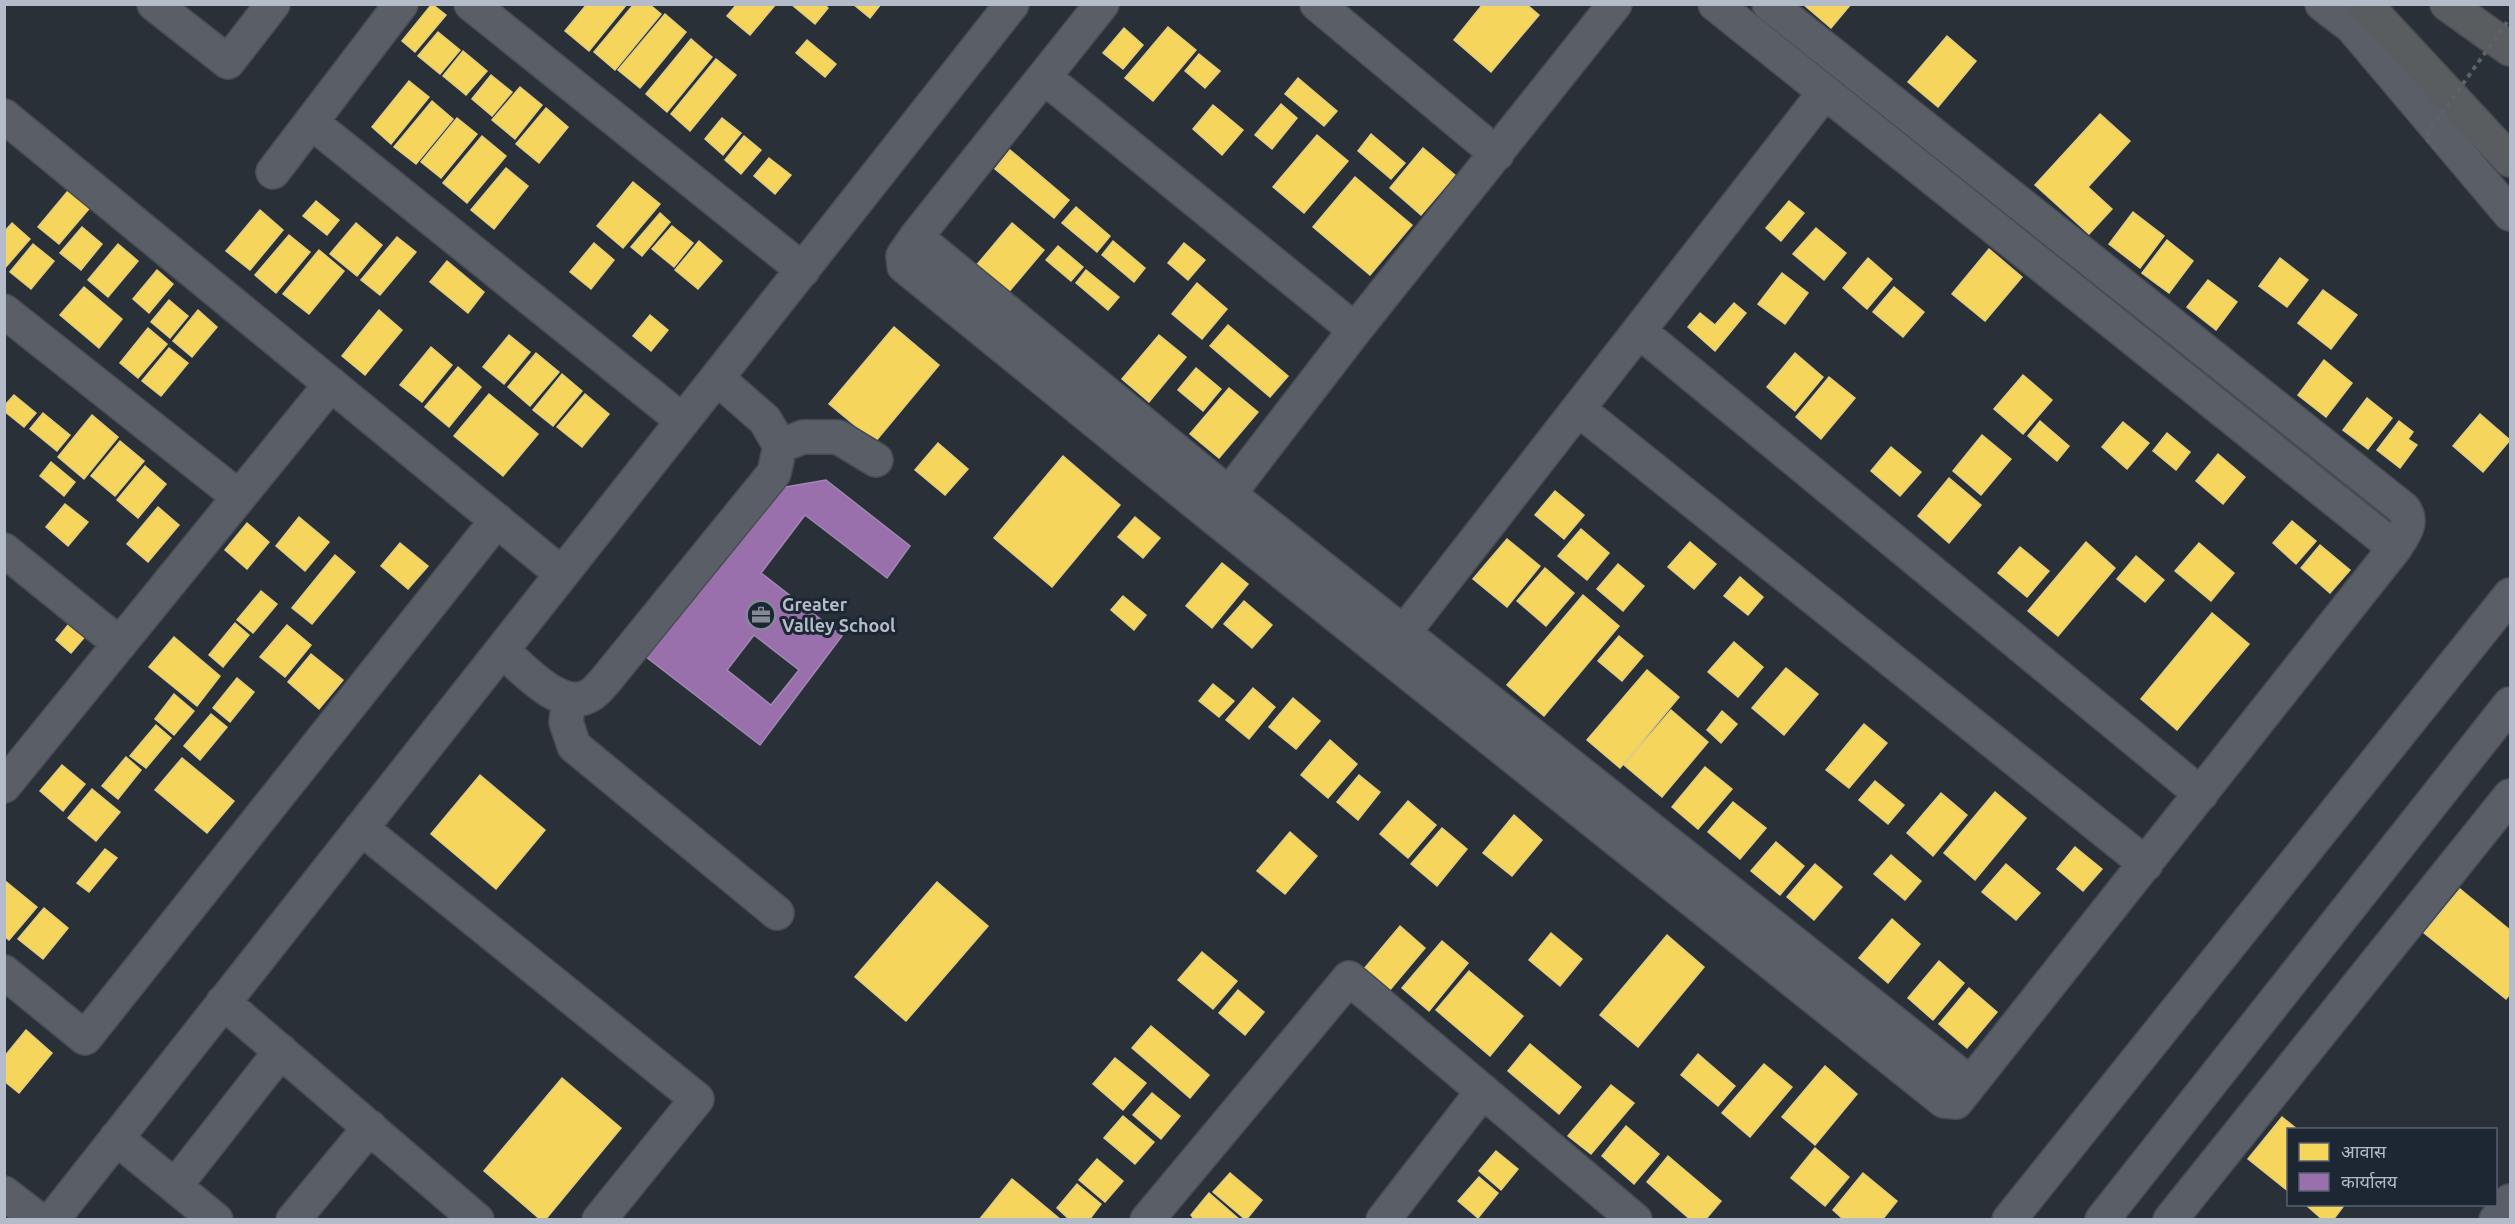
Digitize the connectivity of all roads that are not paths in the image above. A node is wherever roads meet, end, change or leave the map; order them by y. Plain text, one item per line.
1 (154, 4) edge
2 (273, 4) edge
3 (401, 4) edge
4 (471, 4) edge
5 (1012, 4) edge
6 (1102, 4) edge
7 (1317, 4) edge
8 (1615, 4) edge
9 (1715, 4) edge
10 (1768, 4) edge
11 (2322, 4) edge
12 (2365, 4) edge
13 (2447, 4) edge
14 (2511, 49) edge
15 (1044, 77) junction
16 (1825, 92) junction
17 (311, 122) junction
18 (10, 131) edge
19 (1497, 154) junction
20 (2511, 160) edge
21 (273, 172) dead end
22 (2511, 214) edge
23 (802, 270) junction
24 (4, 311) edge
25 (1355, 330) junction
26 (1639, 331) junction
27 (717, 378) junction
28 (331, 384) junction
29 (1578, 409) junction
30 (683, 421) junction
31 (780, 446) junction
32 (876, 460) dead end
33 (239, 497) junction
34 (1220, 505) junction
35 (497, 520) junction
36 (2395, 548) junction
37 (4, 550) edge
38 (562, 574) junction
39 (2511, 595) edge
40 (120, 644) junction
41 (1395, 644) junction
42 (502, 650) junction
43 (569, 700) junction
44 (2511, 704) edge
45 (7, 779) edge
46 (2201, 794) junction
47 (2511, 796) edge
48 (361, 828) junction
49 (2146, 864) junction
50 (777, 913) dead end
51 (4, 972) edge
52 (223, 1002) junction
53 (281, 1051) junction
54 (1483, 1091) junction
55 (370, 1127) junction
56 (116, 1138) junction
57 (175, 1186) junction
58 (4, 1192) edge
59 (2511, 1201) edge
60 (39, 1220) edge
61 (52, 1220) edge
62 (216, 1220) edge
63 (293, 1220) edge
64 (477, 1220) edge
65 (599, 1220) edge
66 (1147, 1220) edge
67 (1383, 1220) edge
68 (1635, 1220) edge
69 (2009, 1220) edge
70 (2102, 1220) edge
71 (2170, 1220) edge
72 (2496, 1220) edge

1 - 2 street
3 - 17 street
4 - 23 street
5 - 23 street
6 - 15 street
7 - 19 street
8 - 19 street
9 - 16 street
10 - 36 street
11 - 22 street
12 - 20 highway
13 - 14 highway
15 - 25 street
15 - 34 street
16 - 26 street
16 - 36 street
17 - 21 street
17 - 30 street
18 - 28 street
19 - 25 street
23 - 27 street
24 - 33 street
25 - 34 street
26 - 29 street
26 - 46 street
27 - 30 street
27 - 31 street
28 - 33 street
28 - 35 street
29 - 41 street
29 - 49 street
30 - 38 street
31 - 32 street
31 - 43 street
33 - 40 street
34 - 41 street
35 - 38 street
35 - 51 street
36 - 46 street
37 - 40 street
38 - 42 street
39 - 69 street
40 - 45 street
41 - 49 street
42 - 43 street
42 - 48 street
43 - 50 street
44 - 70 street
46 - 49 street
47 - 71 street
48 - 52 street
48 - 65 street
52 - 53 street
52 - 56 street
53 - 55 street
53 - 57 street
54 - 66 street
54 - 67 street
54 - 68 street
55 - 63 street
55 - 64 street
56 - 57 street
56 - 61 street
57 - 62 street
58 - 60 street
59 - 72 street

